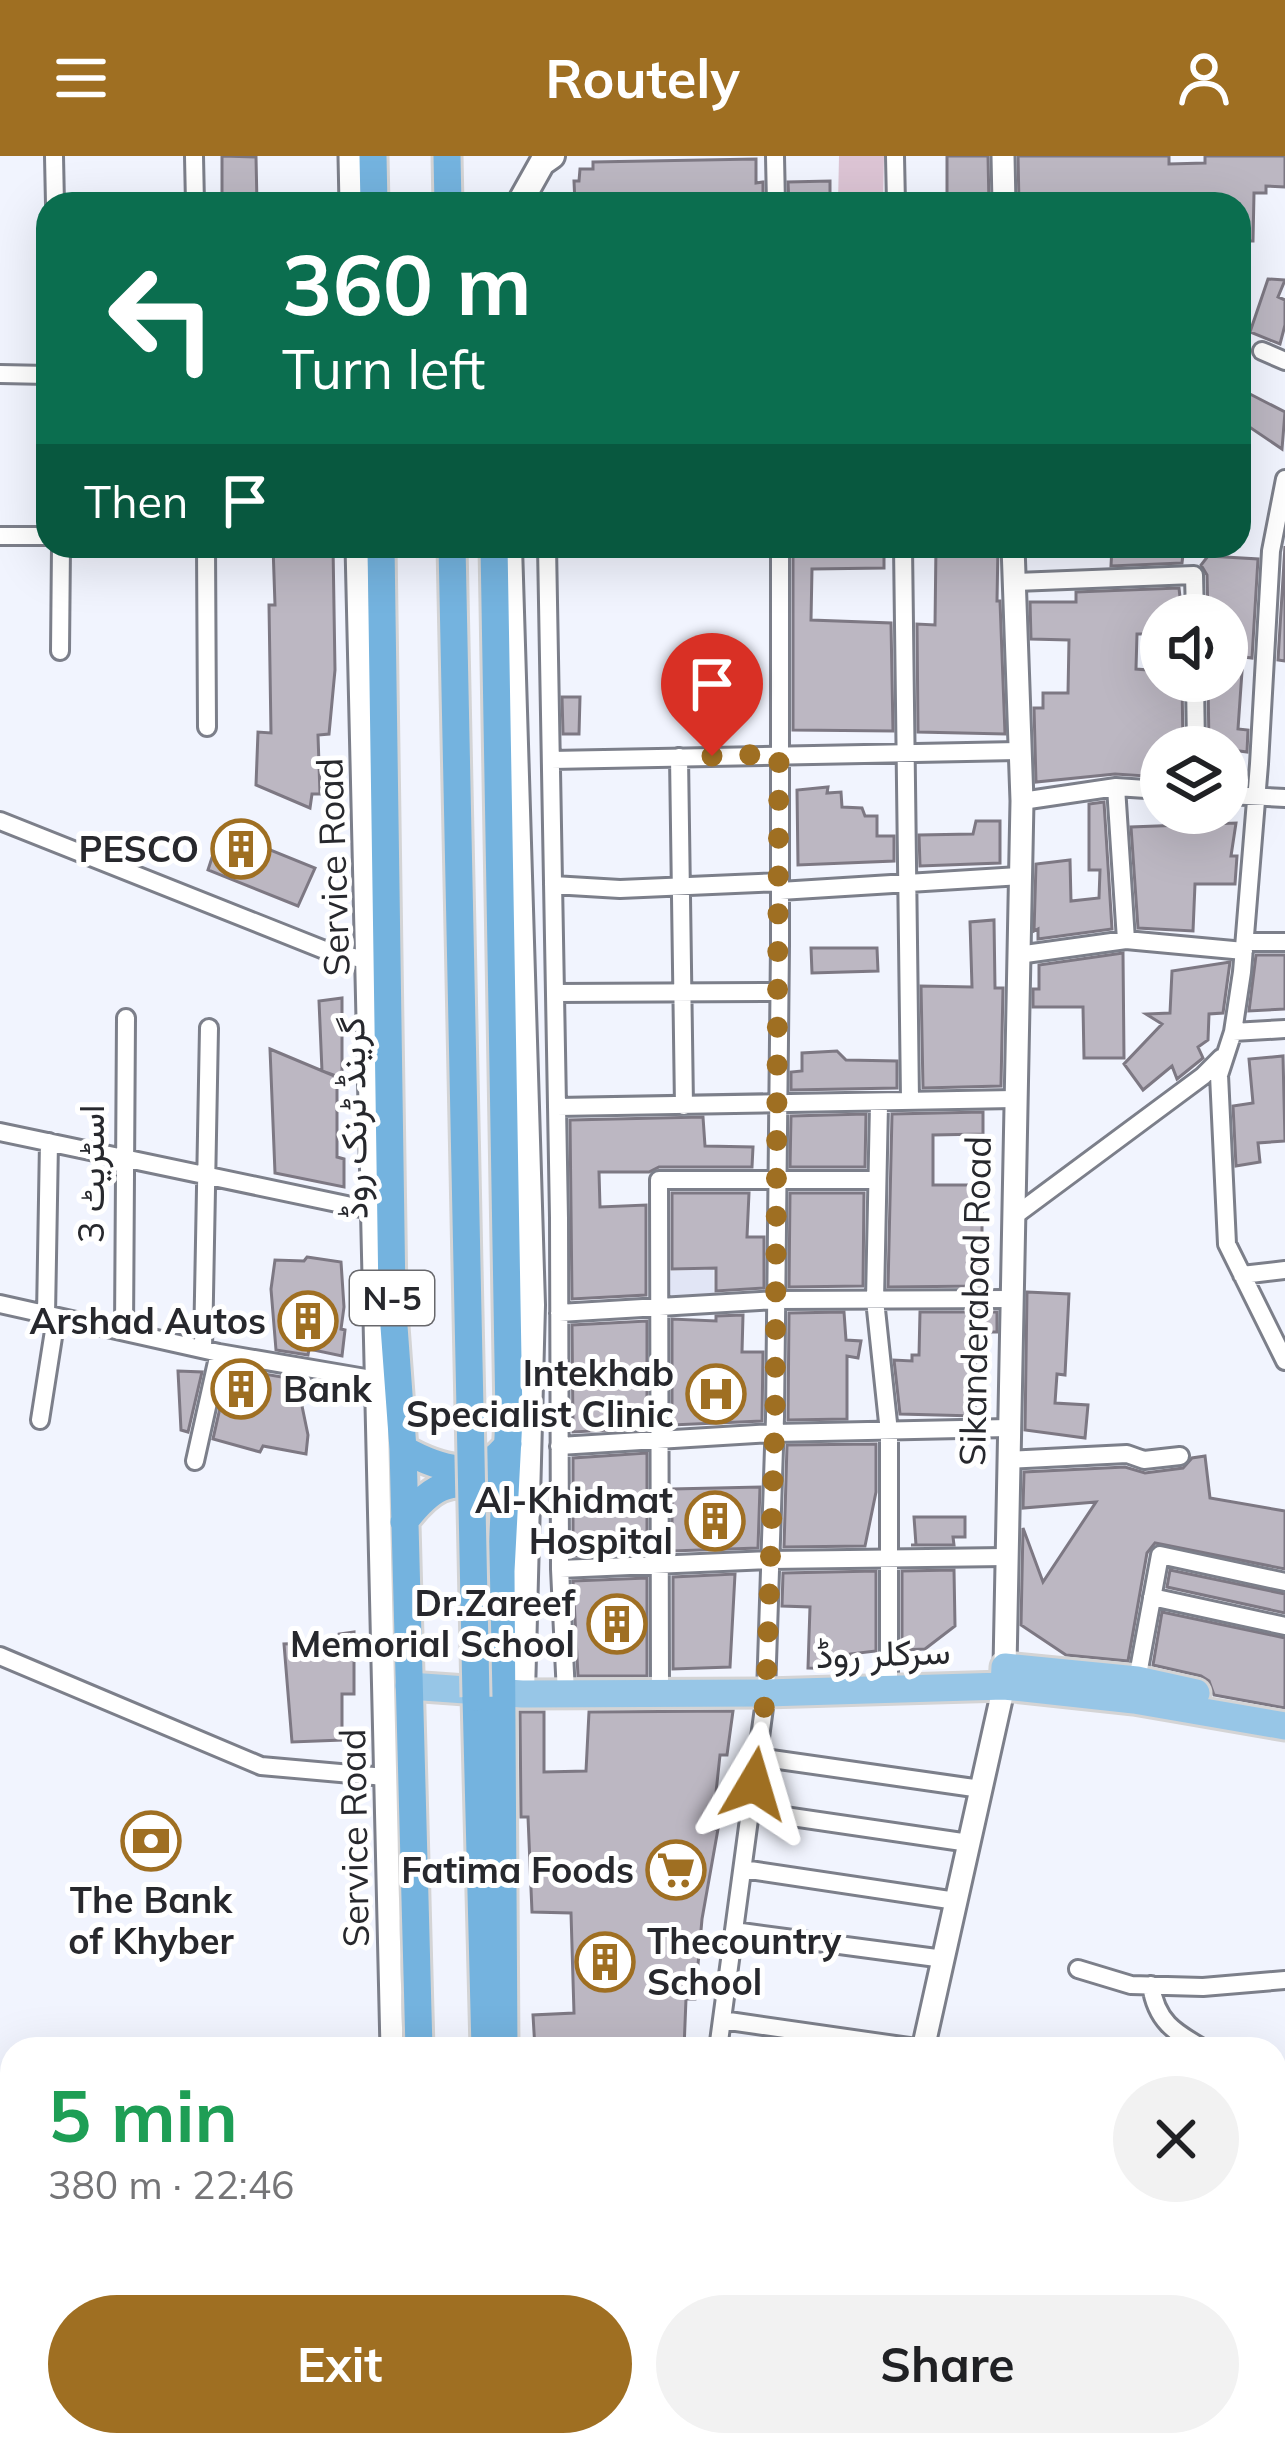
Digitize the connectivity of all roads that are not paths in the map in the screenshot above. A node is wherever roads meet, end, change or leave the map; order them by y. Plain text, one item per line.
1 (54, 156) edge
2 (194, 156) edge
3 (350, 156) edge
4 (373, 156) edge
5 (447, 156) edge
6 (775, 156) edge
7 (895, 156) edge
8 (1003, 156) edge
9 (544, 158) edge
10 (55, 192) edge
11 (196, 192) edge
12 (351, 192) edge
13 (374, 192) edge
14 (448, 192) edge
15 (526, 192) edge
16 (776, 192) edge
17 (896, 192) edge
18 (1004, 192) edge
19 (1262, 351) dead end
20 (1285, 362) edge
21 (0, 374) edge
22 (36, 375) edge
23 (1284, 485) edge
24 (0, 536) edge
25 (36, 536) edge
26 (61, 558) edge
27 (206, 558) edge
28 (357, 558) edge
29 (381, 558) edge
30 (452, 558) edge
31 (494, 558) edge
32 (509, 558) edge
33 (547, 558) edge
34 (780, 558) edge
35 (903, 558) edge
36 (1014, 558) edge
37 (1016, 582) junction
38 (1194, 594) edge
39 (60, 651) dead end
40 (207, 727) dead end
41 (1019, 751) junction
42 (779, 754) junction
43 (907, 754) junction
44 (680, 757) junction
45 (551, 760) junction
46 (1116, 787) junction
47 (1140, 789) edge
48 (1248, 797) edge
49 (1257, 798) junction
50 (1285, 798) edge
51 (1022, 801) junction
52 (0, 821) edge
53 (1020, 876) junction
54 (908, 883) junction
55 (681, 884) junction
56 (553, 885) junction
57 (780, 886) junction
58 (1126, 940) junction
59 (1285, 942) edge
60 (1245, 947) junction
61 (1018, 955) junction
62 (369, 961) junction
63 (682, 992) junction
64 (779, 992) junction
65 (555, 993) junction
66 (126, 1018) dead end
67 (209, 1028) dead end
68 (1285, 1029) edge
69 (1234, 1032) junction
70 (1226, 1053) junction
71 (1015, 1099) junction
72 (910, 1100) junction
73 (879, 1104) junction
74 (776, 1105) junction
75 (684, 1106) junction
76 (557, 1107) junction
77 (0, 1132) edge
78 (49, 1142) junction
79 (123, 1158) junction
80 (204, 1174) junction
81 (776, 1179) junction
82 (878, 1180) junction
83 (375, 1211) junction
84 (1013, 1217) junction
85 (1285, 1270) edge
86 (1242, 1275) junction
87 (1011, 1299) junction
88 (776, 1300) junction
89 (875, 1300) junction
90 (0, 1304) edge
91 (658, 1307) junction
92 (559, 1312) junction
93 (51, 1316) junction
94 (124, 1331) junction
95 (211, 1351) junction
96 (1285, 1361) edge
97 (377, 1380) junction
98 (40, 1420) dead end
99 (1008, 1428) junction
100 (889, 1432) junction
101 (774, 1433) junction
102 (658, 1440) junction
103 (508, 1444) junction
104 (560, 1446) junction
105 (403, 1449) junction
106 (1180, 1456) dead end
107 (1008, 1460) junction
108 (195, 1461) dead end
109 (505, 1504) junction
110 (404, 1522) junction
111 (889, 1557) junction
112 (1006, 1557) junction
113 (770, 1560) junction
114 (662, 1564) junction
115 (560, 1569) junction
116 (1285, 1582) edge
117 (1152, 1597) junction
118 (1285, 1626) edge
119 (0, 1656) edge
120 (1005, 1677) junction
121 (1137, 1680) junction
122 (409, 1686) junction
123 (889, 1687) junction
124 (512, 1694) junction
125 (566, 1694) junction
126 (660, 1694) junction
127 (766, 1694) junction
128 (1285, 1713) edge
129 (1285, 1726) edge
130 (758, 1757) junction
131 (385, 1777) junction
132 (981, 1789) junction
133 (751, 1811) junction
134 (969, 1843) junction
135 (743, 1869) junction
136 (956, 1901) junction
137 (734, 1931) junction
138 (944, 1959) junction
139 (1078, 1969) dead end
140 (1285, 1980) edge
141 (1150, 1985) junction
142 (722, 2020) junction
143 (392, 2037) edge
144 (419, 2037) edge
145 (484, 2037) edge
146 (504, 2037) edge
147 (720, 2037) edge
148 (840, 2037) edge
149 (926, 2037) edge
150 (1183, 2037) edge

1 - 10 street
2 - 11 street
3 - 12 street
4 - 13 highway
5 - 14 highway
6 - 16 street
7 - 17 street
8 - 18 street
9 - 15 main road
19 - 20 street
21 - 22 street
23 - 49 street
24 - 25 street
26 - 39 street
27 - 40 street
28 - 62 street, Service Road
29 - 105 highway, گرینڈ ٹرنک روڈ / N-5
30 - 145 highway, N-5, bridge
31 - 103 highway
32 - 124 main road
33 - 45 street
34 - 42 street
35 - 43 street
36 - 37 street, Sikanderabad Road
37 - 38 street
37 - 41 street, Sikanderabad Road
41 - 43 street
41 - 51 street, Sikanderabad Road
42 - 43 street
42 - 44 street
42 - 57 street
43 - 54 street
44 - 45 street
44 - 55 street
45 - 56 street
46 - 47 street
46 - 51 street
46 - 58 street
48 - 49 street
49 - 50 street
49 - 60 street
51 - 53 street, Sikanderabad Road
52 - 62 street
53 - 54 street
53 - 61 street, Sikanderabad Road
54 - 57 street
54 - 72 street
55 - 56 street
55 - 57 street
55 - 63 street
56 - 65 street
57 - 64 street
58 - 60 street
58 - 61 street
59 - 60 street
60 - 69 street
61 - 71 street, Sikanderabad Road
62 - 83 street, Service Road
63 - 64 street
63 - 65 street
63 - 75 street
64 - 74 street
65 - 76 street
66 - 79 street, اسٹریٹ 3
67 - 80 street
68 - 69 street
69 - 70 street
70 - 84 street
70 - 86 street
71 - 72 street
71 - 84 street, Sikanderabad Road
72 - 73 street
73 - 74 street
73 - 82 street
74 - 75 street
74 - 81 street
75 - 76 street
76 - 92 street
77 - 78 street
78 - 79 street
78 - 93 street
79 - 80 street
79 - 94 street, اسٹریٹ 3
80 - 83 street
80 - 95 street
81 - 82 street
81 - 88 street
81 - 91 street
82 - 89 street
83 - 97 street, Service Road
84 - 87 street, Sikanderabad Road
85 - 86 street
86 - 96 street
87 - 89 street
87 - 99 street, Sikanderabad Road
88 - 89 street
88 - 91 street
88 - 101 street
89 - 100 street
90 - 93 street
91 - 92 street
91 - 102 street
92 - 104 street
93 - 94 street
93 - 98 street
94 - 95 street
95 - 97 street
95 - 108 street
97 - 131 street, Service Road
99 - 100 street
99 - 107 street, Sikanderabad Road
100 - 101 street
100 - 111 street
101 - 102 street
101 - 113 street
102 - 104 street
102 - 114 street
103 - 105 highway
103 - 109 highway
104 - 115 street
105 - 110 highway, گرینڈ ٹرنک روڈ / N-5
106 - 107 street
107 - 112 street, Sikanderabad Road
109 - 110 highway
109 - 124 highway
110 - 122 highway, گرینڈ ٹرنک روڈ / N-5
111 - 112 street
111 - 113 street
111 - 123 street
112 - 120 street, Sikanderabad Road
113 - 114 street
113 - 127 street
114 - 115 street
114 - 126 street
115 - 125 street
116 - 117 street
117 - 118 street
117 - 121 street
119 - 131 street
120 - 121 main road
120 - 123 main road, سرکلر روڈ
120 - 129 main road, سرکلر روڈ
120 - 132 street, Sikanderabad Road
121 - 128 main road
122 - 124 main road, سرکلر روڈ
122 - 144 highway, گرینڈ ٹرنک روڈ / N-5
123 - 127 main road, سرکلر روڈ
124 - 125 main road, سرکلر روڈ
124 - 146 highway
125 - 126 main road, سرکلر روڈ
126 - 127 main road, سرکلر روڈ
127 - 130 street
130 - 132 street
130 - 133 street
131 - 143 street, Service Road
132 - 134 street, Sikanderabad Road
133 - 134 street
133 - 135 street
134 - 136 street, Sikanderabad Road
135 - 136 street
135 - 137 street
136 - 138 street, Sikanderabad Road
137 - 138 street
137 - 142 street
138 - 149 street, Sikanderabad Road
139 - 141 street
140 - 141 street
141 - 150 street
142 - 147 street
142 - 148 street

